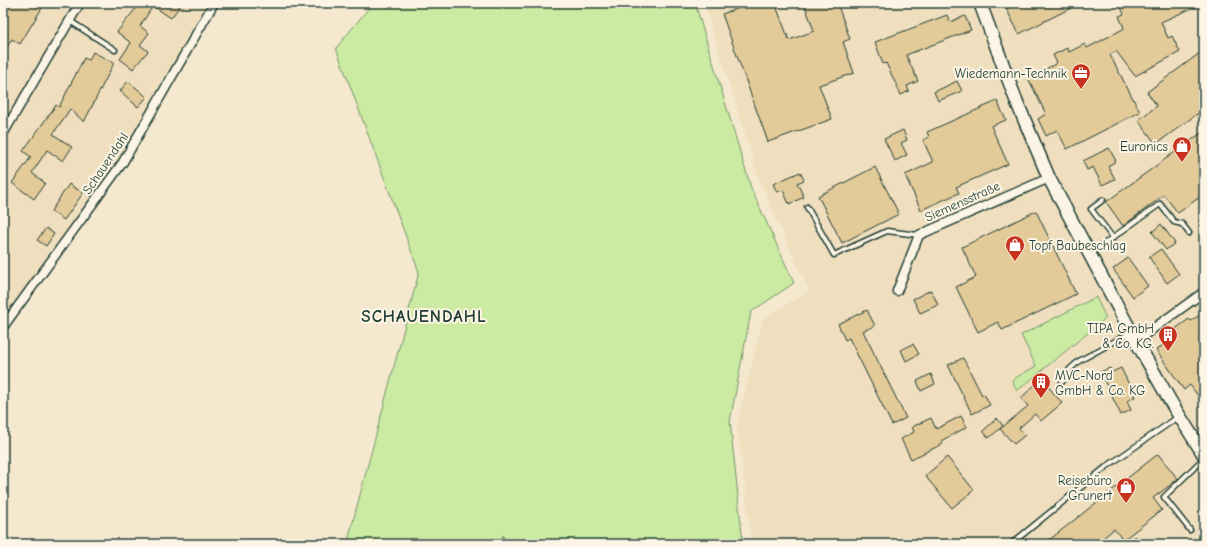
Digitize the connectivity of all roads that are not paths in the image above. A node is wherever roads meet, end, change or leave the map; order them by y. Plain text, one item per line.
1 (80, 3) edge
2 (214, 3) edge
3 (980, 3) edge
4 (69, 21) junction
5 (115, 50) dead end
6 (3, 134) edge
7 (1049, 178) junction
8 (1103, 200) dead end
9 (807, 207) dead end
10 (1189, 233) dead end
11 (919, 236) junction
12 (1113, 238) junction
13 (1090, 254) junction
14 (897, 291) dead end
15 (1204, 292) edge
16 (3, 327) edge
17 (1134, 336) junction
18 (1062, 382) dead end
19 (1180, 416) junction
20 (1204, 457) edge
21 (1190, 530) dead end
22 (1135, 540) dead end
23 (1011, 544) edge
24 (1130, 544) edge

1 - 4 street
2 - 16 street, Schauendahl
3 - 7 street
4 - 5 lane
4 - 6 street
7 - 11 street, Siemensstraße
7 - 13 street
8 - 12 lane
9 - 11 lane
10 - 12 lane
11 - 14 street, Siemensstraße
12 - 13 lane
13 - 17 street
15 - 17 street
17 - 18 lane
17 - 19 street
19 - 20 street
19 - 23 lane
20 - 21 lane
22 - 24 lane

